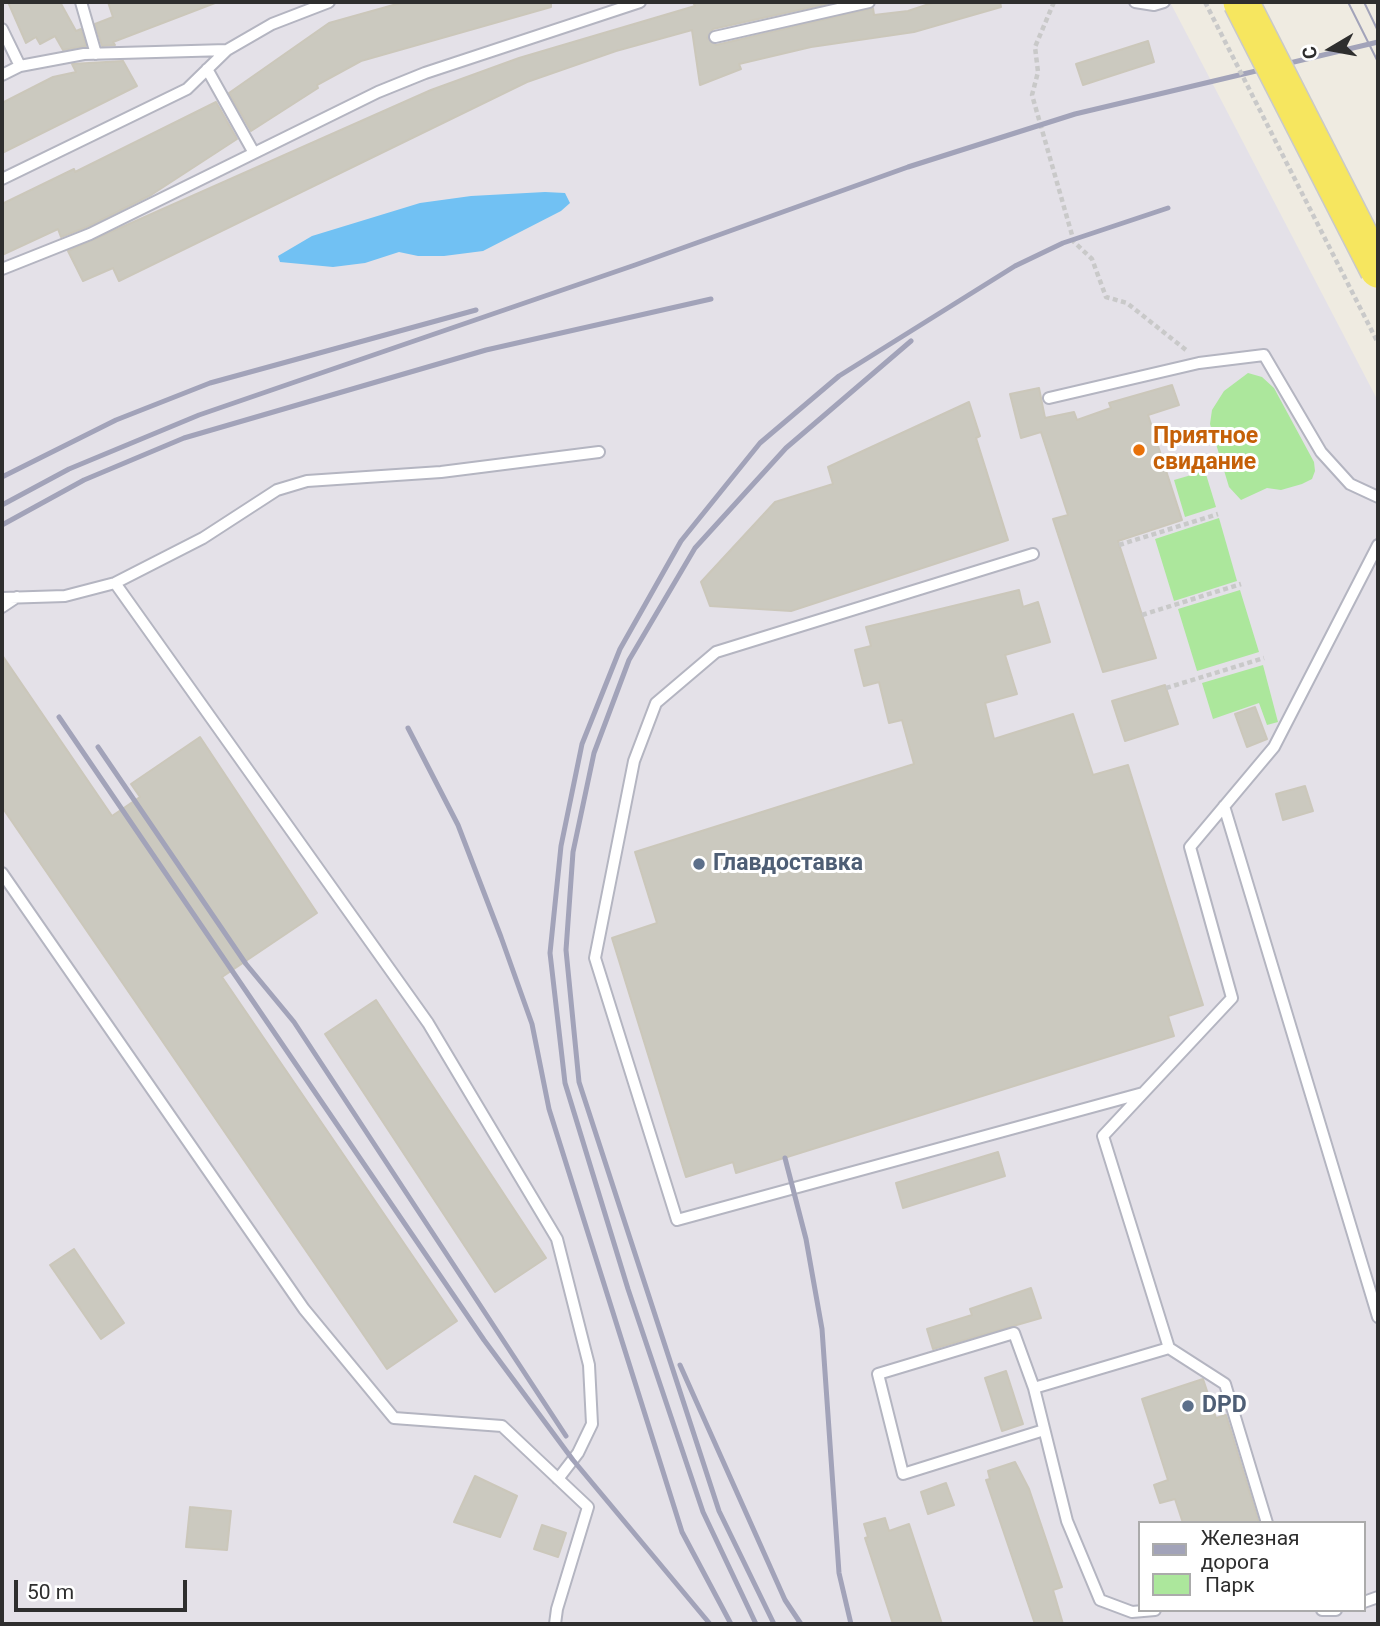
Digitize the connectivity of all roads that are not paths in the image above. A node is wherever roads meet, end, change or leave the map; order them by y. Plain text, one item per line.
1 (81, 2) edge
2 (329, 2) edge
3 (640, 2) edge
4 (869, 2) edge
5 (1135, 2) edge
6 (1164, 2) edge
7 (1241, 2) edge
8 (2, 29) edge
9 (715, 37) dead end
10 (227, 50) junction
11 (96, 54) junction
12 (20, 66) junction
13 (207, 69) junction
14 (2, 75) edge
15 (254, 153) junction
16 (2, 179) edge
17 (2, 269) edge
18 (1378, 270) edge
19 (1049, 398) dead end
20 (599, 452) dead end
21 (1378, 497) edge
22 (1378, 545) edge
23 (1033, 554) dead end
24 (115, 583) junction
25 (17, 597) junction
26 (2, 598) edge
27 (2, 607) edge
28 (1224, 806) junction
29 (2, 873) edge
30 (1143, 1093) junction
31 (1378, 1317) edge
32 (1170, 1348) junction
33 (1034, 1388) junction
34 (1044, 1430) junction
35 (558, 1479) junction
36 (1266, 1521) edge
37 (1138, 1611) edge
38 (555, 1624) edge

1 - 11 lane
2 - 10 lane
3 - 15 lane
4 - 9 lane
5 - 6 lane
7 - 18 main road, bridge
8 - 12 lane
10 - 11 lane
10 - 13 lane
11 - 12 lane
12 - 14 lane
13 - 15 lane
13 - 16 lane
15 - 17 lane
19 - 21 lane
20 - 24 lane
22 - 28 lane
23 - 30 lane
24 - 25 lane
24 - 35 lane
25 - 26 lane
25 - 27 lane
28 - 30 lane
28 - 31 lane
29 - 35 lane
30 - 32 lane
32 - 33 lane
32 - 36 lane
33 - 34 lane
33 - 34 lane
34 - 37 lane
35 - 38 lane

